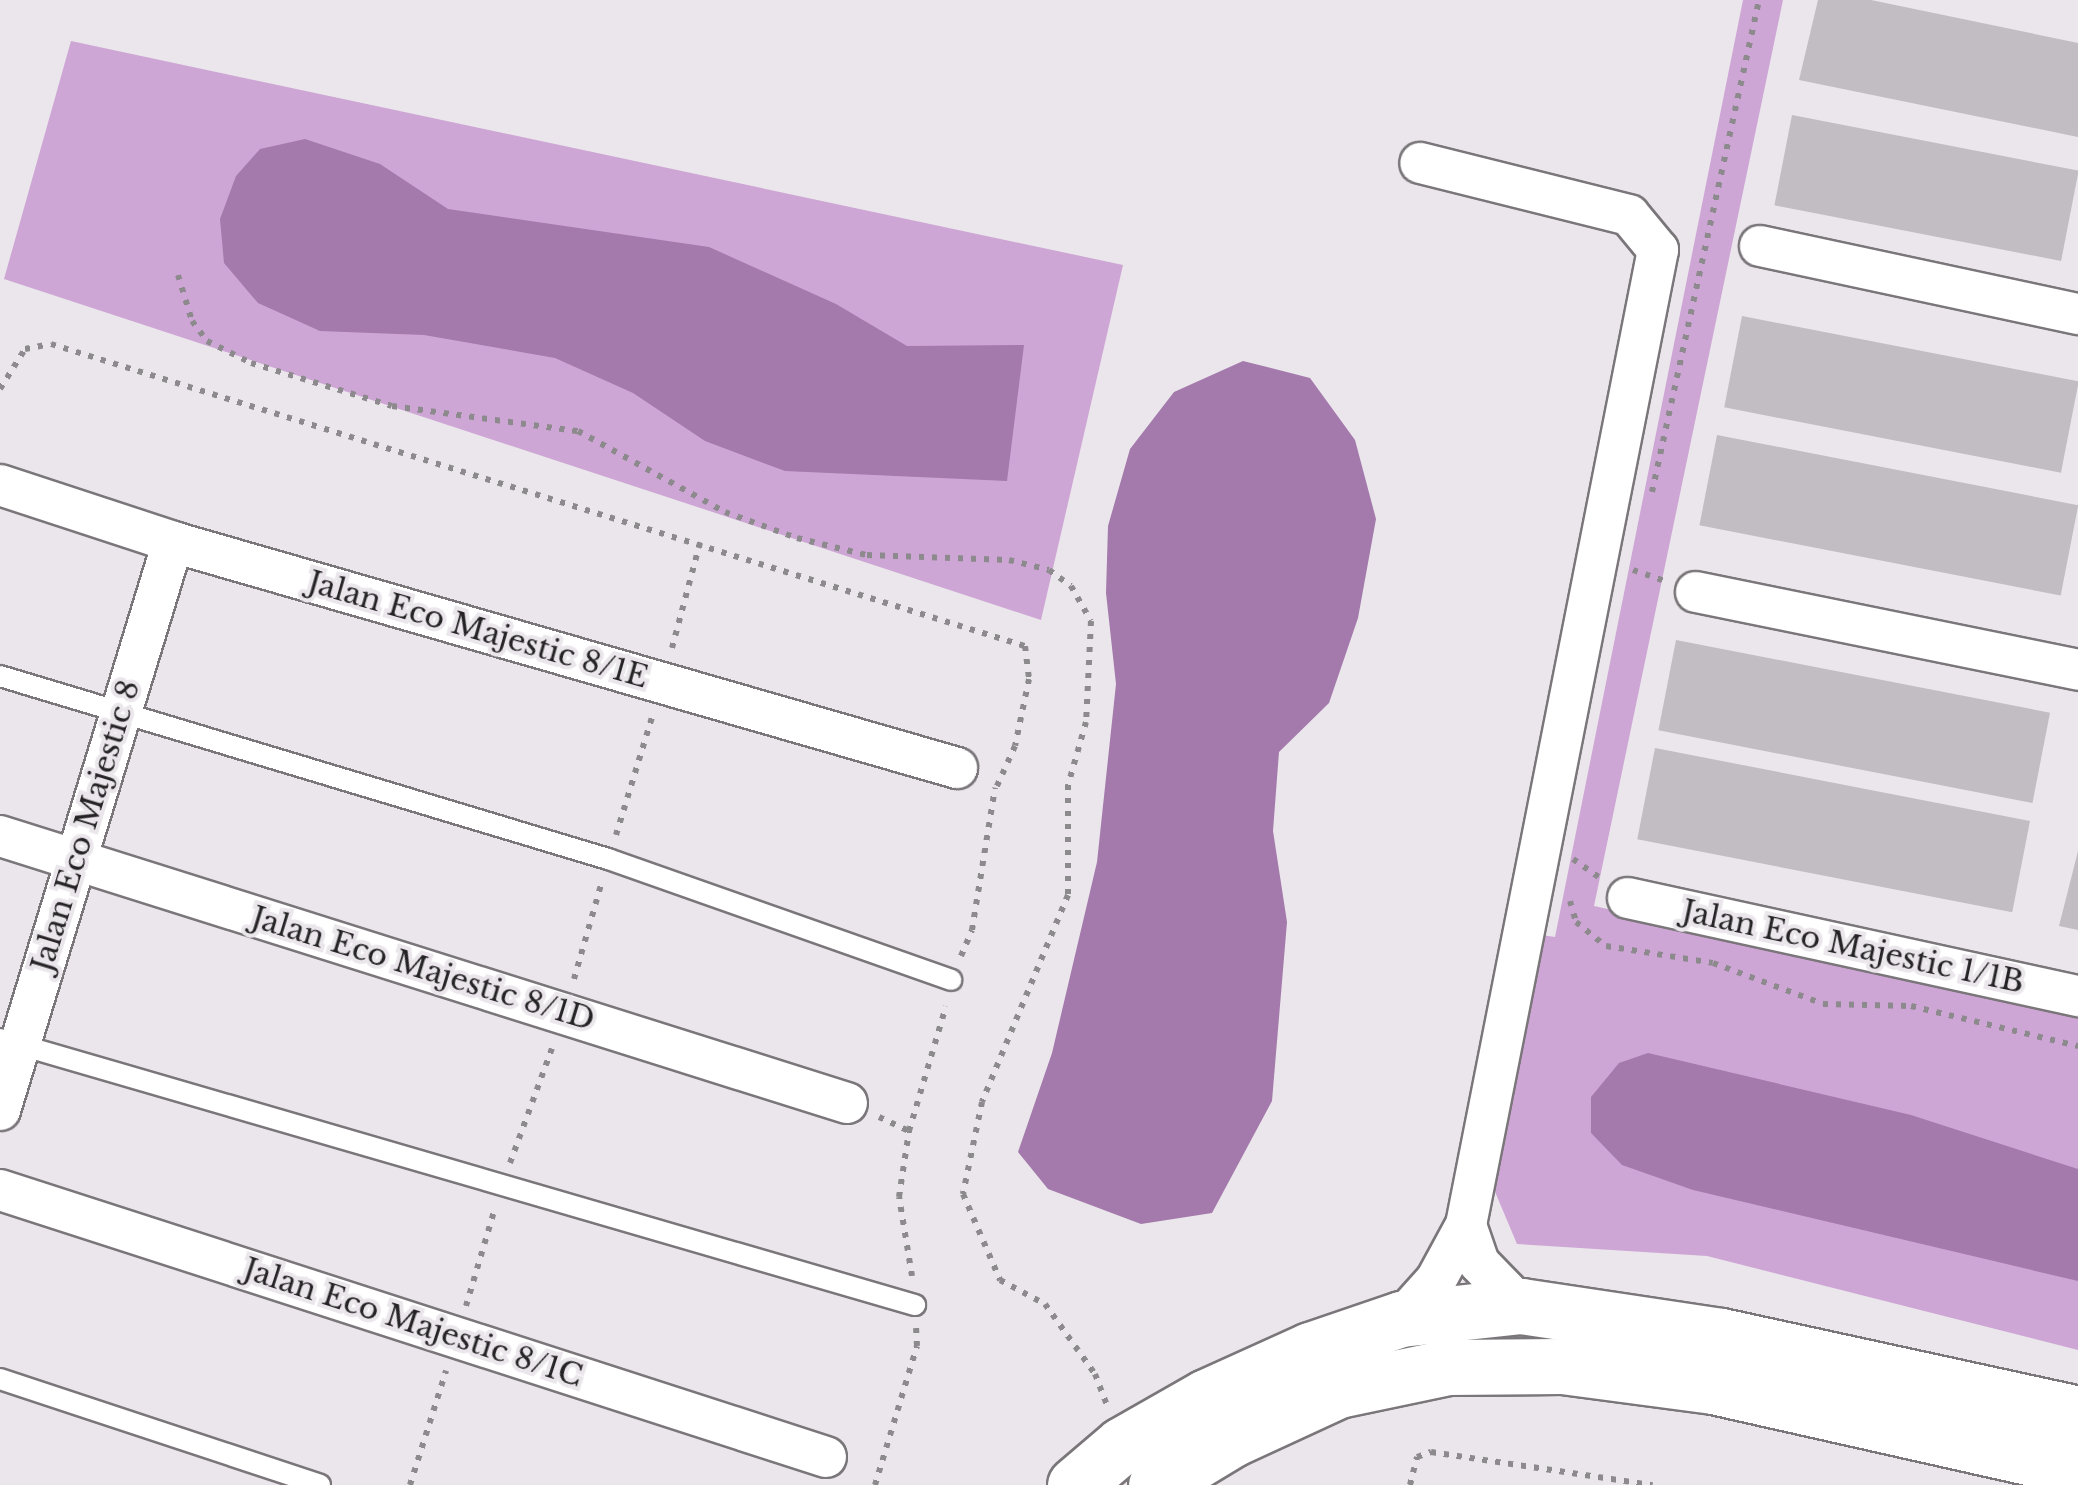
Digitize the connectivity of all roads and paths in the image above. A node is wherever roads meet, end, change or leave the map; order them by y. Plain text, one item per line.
1 (1759, 0) edge
2 (1420, 163) dead end
3 (1760, 246) dead end
4 (2078, 314) edge
5 (0, 388) edge
6 (0, 485) edge
7 (1651, 496) dead end
8 (173, 542) junction
9 (1638, 552) dead end
10 (1629, 590) dead end
11 (1696, 592) dead end
12 (2078, 670) edge
13 (0, 676) edge
14 (120, 717) junction
15 (957, 768) joint
16 (996, 788) junction
17 (0, 836) edge
18 (1576, 839) dead end
19 (76, 860) junction
20 (1570, 877) dead end
21 (1568, 895) dead end
22 (1628, 898) dead end
23 (950, 980) junction
24 (2078, 996) edge
25 (10, 1043) edge
26 (2078, 1046) edge
27 (847, 1103) dead end
28 (0, 1110) edge
29 (0, 1190) edge
30 (1466, 1224) junction
31 (915, 1305) junction
32 (1521, 1306) junction
33 (1401, 1319) junction
34 (0, 1380) edge
35 (2078, 1414) edge
36 (826, 1457) dead end
37 (2078, 1468) edge
38 (320, 1485) edge
39 (875, 1485) edge
40 (1075, 1485) edge
41 (1156, 1485) edge
42 (1410, 1485) edge
43 (1652, 1485) edge

1 - 7 path
2 - 30 street
3 - 4 street
5 - 16 path
6 - 8 street, Jalan Eco Majestic 8/1E
8 - 14 street, Jalan Eco Majestic 8
8 - 15 street, Jalan Eco Majestic 8/1E
9 - 10 path
11 - 12 street
13 - 14 lane
14 - 19 street, Jalan Eco Majestic 8
14 - 23 lane
15 - 16 path
16 - 23 path
17 - 19 street, Jalan Eco Majestic 8/1D
18 - 20 path
19 - 25 street, Jalan Eco Majestic 8
19 - 27 street, Jalan Eco Majestic 8/1D
21 - 26 path
22 - 24 street, Jalan Eco Majestic 1/1B
23 - 31 path
25 - 28 street, Jalan Eco Majestic 8
25 - 31 lane
29 - 36 street, Jalan Eco Majestic 8/1C
30 - 32 street
30 - 33 street
31 - 39 path
32 - 33 street
32 - 35 street
33 - 40 street
34 - 38 lane
37 - 41 street
42 - 43 path

